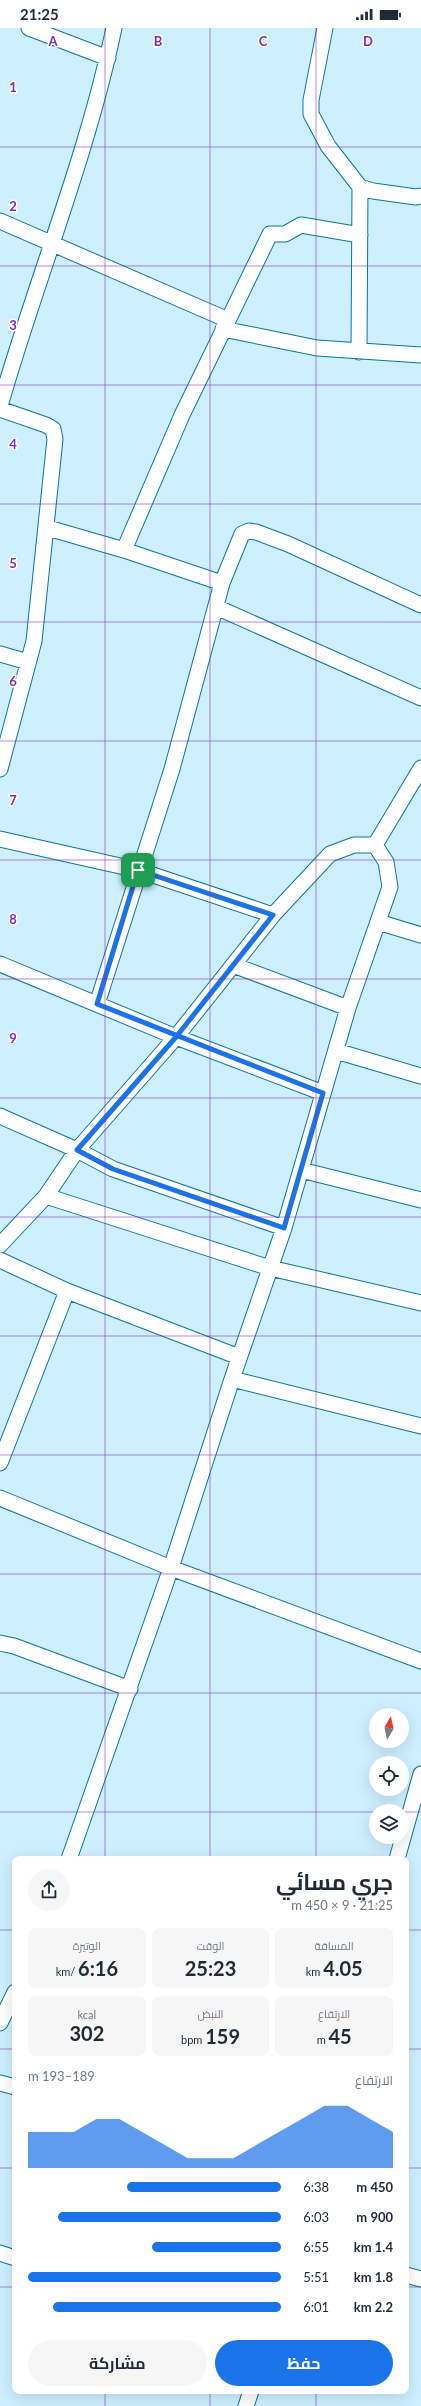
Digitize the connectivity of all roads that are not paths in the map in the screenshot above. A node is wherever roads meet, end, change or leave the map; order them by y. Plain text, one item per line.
1 (29, 28) edge
2 (114, 28) edge
3 (325, 28) edge
4 (108, 58) junction
5 (360, 187) junction
6 (421, 196) edge
7 (0, 221) edge
8 (360, 235) junction
9 (52, 242) junction
10 (226, 325) junction
11 (359, 352) junction
12 (421, 355) edge
13 (0, 408) edge
14 (48, 528) junction
15 (124, 550) junction
16 (222, 583) junction
17 (421, 605) edge
18 (216, 608) junction
19 (0, 654) edge
20 (28, 662) junction
21 (421, 698) edge
22 (5, 730) edge
23 (421, 768) edge
24 (0, 769) edge
25 (0, 839) edge
26 (376, 845) junction
27 (138, 870) junction
28 (273, 915) junction
29 (378, 922) junction
30 (421, 935) edge
31 (0, 964) edge
32 (233, 965) junction
33 (97, 1004) junction
34 (348, 1008) junction
35 (176, 1037) junction
36 (336, 1051) junction
37 (421, 1076) edge
38 (323, 1093) junction
39 (0, 1116) edge
40 (77, 1150) junction
41 (301, 1170) junction
42 (46, 1196) junction
43 (421, 1200) edge
44 (284, 1228) junction
45 (0, 1245) edge
46 (0, 1260) edge
47 (270, 1268) junction
48 (67, 1291) junction
49 (421, 1303) edge
50 (239, 1357) junction
51 (232, 1379) junction
52 (421, 1426) edge
53 (0, 1463) edge
54 (0, 1498) edge
55 (171, 1568) junction
56 (0, 1643) edge
57 (421, 1661) edge
58 (130, 1689) junction
59 (421, 1774) edge
60 (70, 1856) edge
61 (398, 1856) edge
62 (12, 1998) edge
63 (0, 2023) edge
64 (0, 2083) edge
65 (12, 2086) edge
66 (0, 2253) edge
67 (12, 2257) edge
68 (409, 2276) edge
69 (421, 2279) edge
70 (249, 2394) edge
71 (246, 2406) edge

1 - 4 street
2 - 4 street
3 - 5 street
4 - 9 street
5 - 6 street
5 - 8 street
7 - 9 street
8 - 10 street
8 - 11 street
9 - 10 street
9 - 13 street
10 - 11 street
10 - 15 street
11 - 12 street
13 - 14 street
14 - 15 street
14 - 20 street
15 - 16 street
16 - 17 street
16 - 18 street
18 - 21 street
18 - 27 street
19 - 20 street
20 - 22 street
22 - 24 street
23 - 26 street
25 - 27 street
26 - 28 street
26 - 29 street
27 - 28 street
27 - 33 street
28 - 32 street
29 - 30 street
29 - 34 street
31 - 33 street
32 - 34 street
32 - 35 street
33 - 35 street
34 - 36 street
35 - 38 street
35 - 40 street
36 - 37 street
36 - 38 street
38 - 41 street
39 - 40 street
40 - 42 street
40 - 44 street
41 - 43 street
41 - 44 street
42 - 45 street
42 - 47 street
44 - 47 street
46 - 48 street
47 - 49 street
47 - 50 street
48 - 50 street
48 - 53 street
50 - 51 street
51 - 52 street
51 - 55 street
54 - 55 street
55 - 57 street
55 - 58 street
56 - 58 street
58 - 60 street
59 - 61 street
62 - 63 street
64 - 65 street
66 - 67 street
68 - 69 street
70 - 71 street

